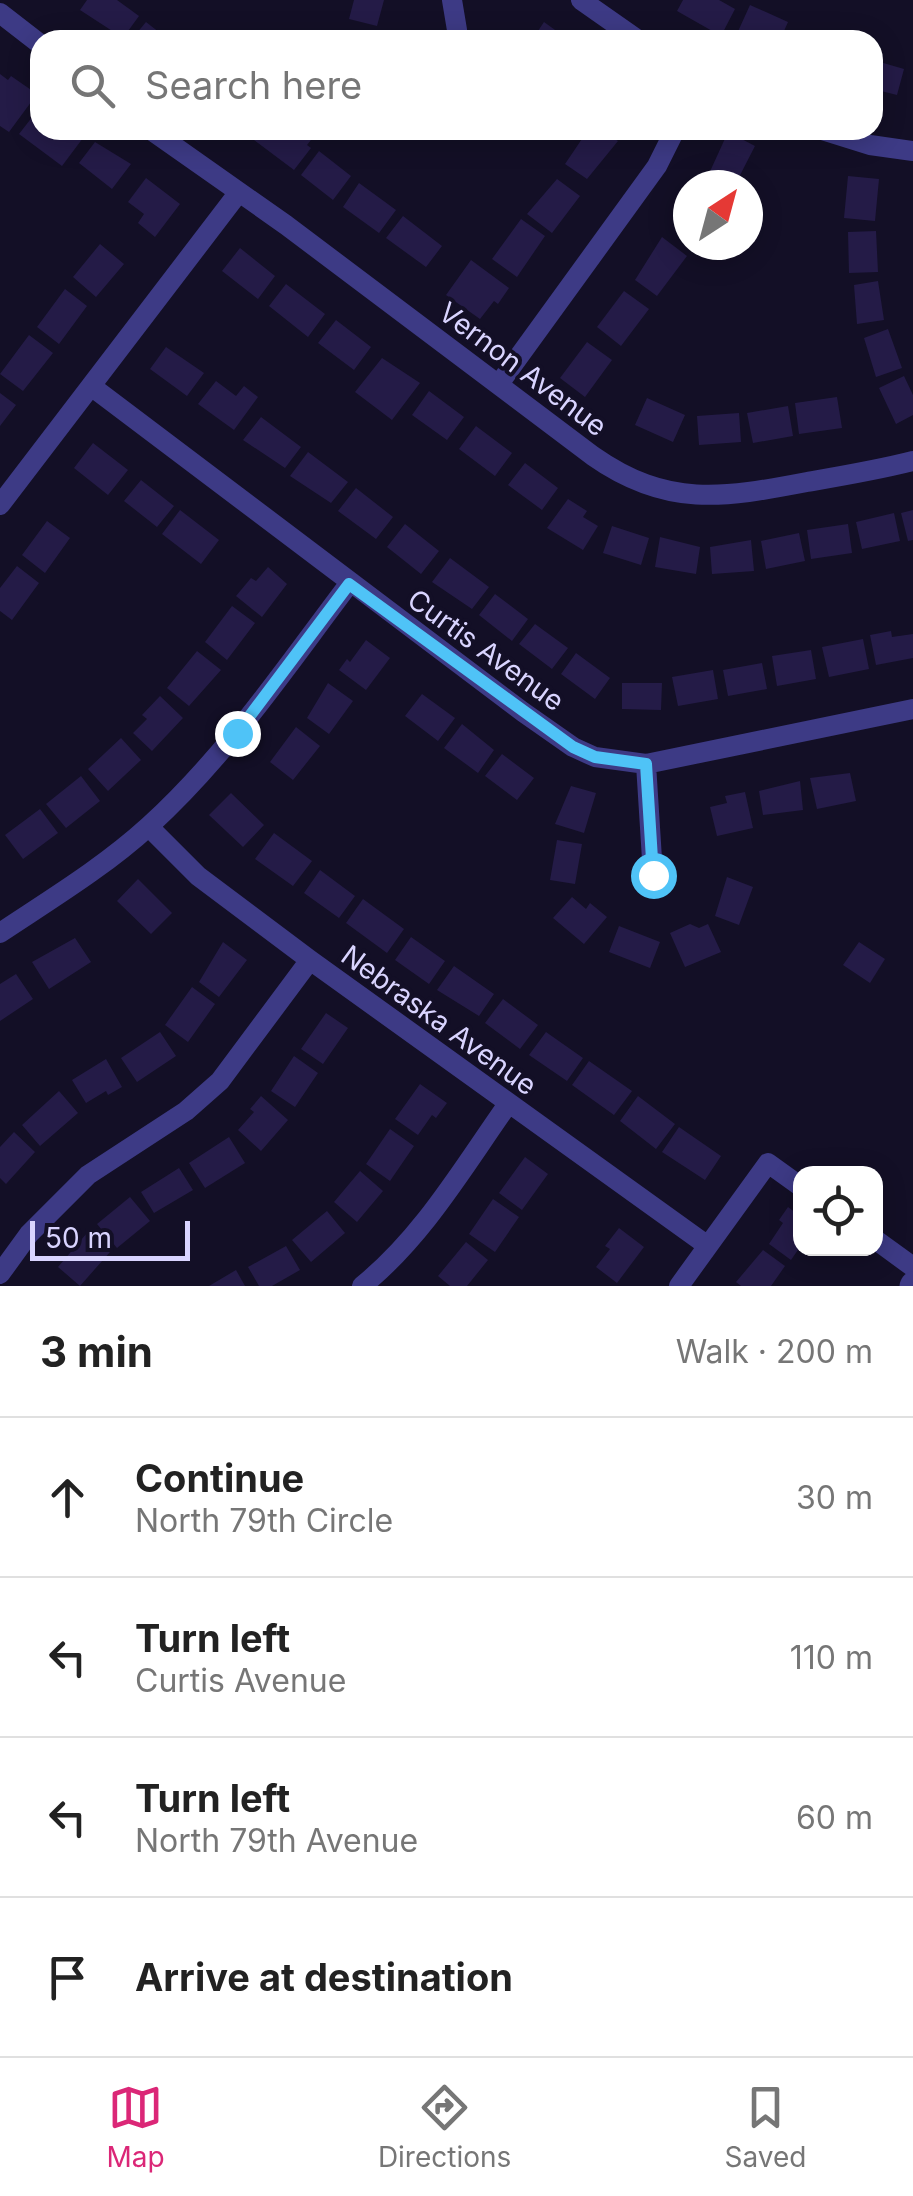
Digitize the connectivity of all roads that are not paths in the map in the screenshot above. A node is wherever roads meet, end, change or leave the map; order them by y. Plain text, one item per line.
1 (452, 0) edge
2 (581, 0) edge
3 (0, 13) edge
4 (457, 30) dead end
5 (624, 30) edge
6 (30, 36) edge
7 (166, 140) edge
8 (670, 140) edge
9 (852, 140) edge
10 (913, 151) edge
11 (239, 192) junction
12 (498, 384) junction
13 (91, 386) junction
14 (913, 461) edge
15 (0, 505) edge
16 (349, 584) junction
17 (913, 709) edge
18 (646, 764) junction
19 (149, 826) junction
20 (653, 875) dead end
21 (0, 933) edge
22 (310, 960) junction
23 (508, 1104) junction
24 (793, 1181) edge
25 (883, 1245) edge
26 (708, 1246) junction
27 (913, 1267) edge
28 (0, 1274) edge
29 (362, 1286) edge
30 (679, 1286) edge

1 - 4 street
2 - 5 street
3 - 6 street
7 - 11 street, Vernon Avenue
8 - 12 street
9 - 10 street
11 - 12 street, Vernon Avenue
11 - 13 street
12 - 14 street, Vernon Avenue
13 - 15 street
13 - 16 street, Curtis Avenue
16 - 18 street, Curtis Avenue
16 - 19 street
17 - 18 street, Curtis Avenue
18 - 20 street
19 - 21 street
19 - 22 street, Nebraska Avenue
22 - 23 street, Nebraska Avenue
22 - 28 street
23 - 26 street, Nebraska Avenue
23 - 29 street
24 - 26 street
25 - 27 street
26 - 30 street

